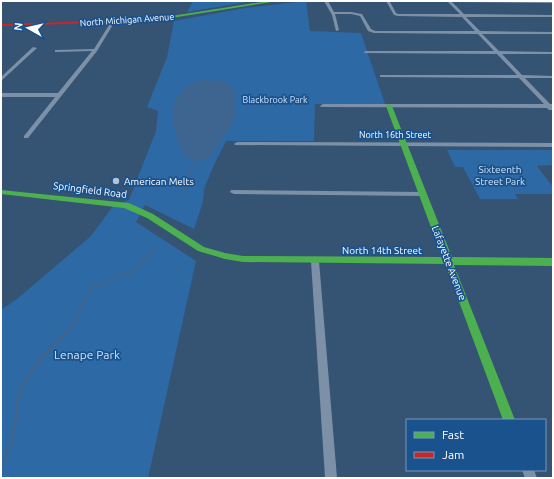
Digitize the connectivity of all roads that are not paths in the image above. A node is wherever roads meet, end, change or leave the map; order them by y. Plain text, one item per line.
1 (276, 1) edge
2 (326, 1) edge
3 (388, 1) edge
4 (449, 1) edge
5 (501, 1) edge
6 (553, 2) edge
7 (332, 13) junction
8 (463, 16) junction
9 (553, 16) edge
10 (112, 23) junction
11 (1, 25) edge
12 (337, 30) dead end
13 (479, 33) junction
14 (553, 33) edge
15 (34, 48) dead end
16 (95, 50) junction
17 (57, 51) dead end
18 (366, 52) dead end
19 (498, 53) junction
20 (553, 53) edge
21 (382, 76) dead end
22 (521, 77) junction
23 (553, 77) edge
24 (1, 80) edge
25 (1, 95) edge
26 (60, 95) junction
27 (323, 106) dead end
28 (389, 106) junction
29 (552, 108) edge
30 (26, 137) dead end
31 (237, 144) dead end
32 (404, 144) junction
33 (553, 144) edge
34 (1, 192) edge
35 (234, 192) dead end
36 (423, 194) junction
37 (211, 253) joint
38 (314, 261) junction
39 (448, 262) junction
40 (553, 262) edge
41 (509, 419) edge
42 (331, 478) edge

1 - 10 street, North Michigan Avenue
2 - 7 street
3 - 4 street
3 - 8 street
4 - 5 street
4 - 8 street
5 - 6 street
7 - 12 street
7 - 13 street
8 - 9 street
8 - 13 street
10 - 11 street, North Michigan Avenue
10 - 16 street
13 - 14 street
13 - 19 street
15 - 24 street
16 - 17 street
16 - 26 street
18 - 19 street
19 - 20 street
19 - 22 street
21 - 22 street
22 - 23 street
22 - 29 street
25 - 26 street
26 - 30 street
27 - 28 street
28 - 29 street
28 - 32 street, Lafayette Avenue
31 - 32 street, North 16th Street
32 - 33 street, North 16th Street
32 - 36 street, Lafayette Avenue
34 - 37 street, Springfield Road
35 - 36 street
36 - 39 street, Lafayette Avenue
37 - 38 street, North 14th Street
38 - 39 street, North 14th Street
38 - 42 street
39 - 40 street, North 14th Street
39 - 41 street, Lafayette Avenue

